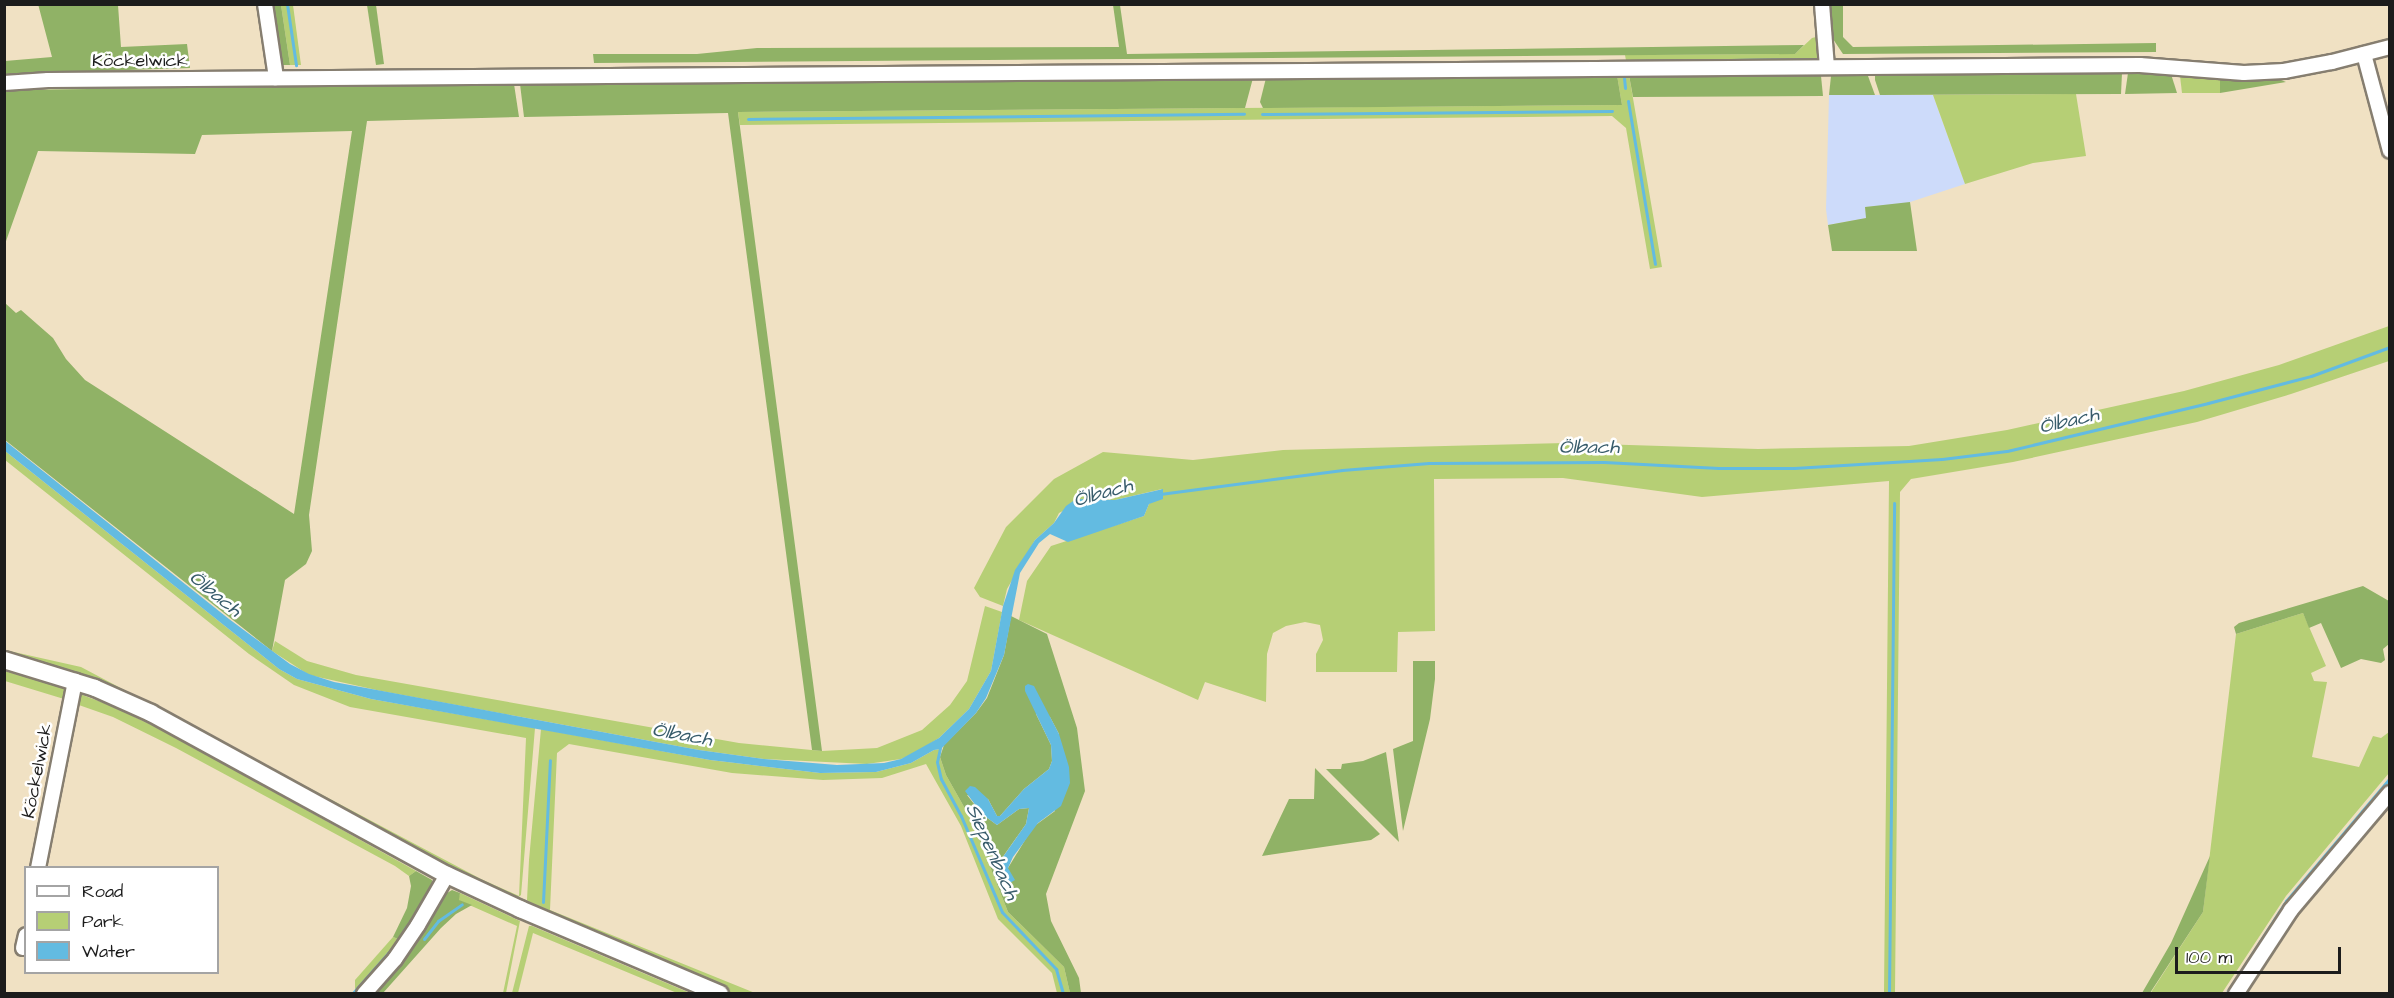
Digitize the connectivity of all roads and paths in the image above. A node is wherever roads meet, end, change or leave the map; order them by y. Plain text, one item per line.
1 (265, 4) edge
2 (1822, 4) edge
3 (2390, 47) edge
4 (2364, 54) junction
5 (1827, 67) junction
6 (276, 78) junction
7 (4, 83) edge
8 (2390, 151) edge
9 (4, 660) edge
10 (75, 681) junction
11 (2390, 792) edge
12 (38, 866) edge
13 (447, 874) junction
14 (364, 993) edge
15 (720, 993) edge
16 (2236, 993) edge

1 - 6 street
2 - 5 street
3 - 4 street, Köckelwick
4 - 5 street, Köckelwick
4 - 8 street
5 - 6 street, Köckelwick
6 - 7 street, Köckelwick
9 - 10 main road
10 - 12 street, Köckelwick
10 - 13 main road
11 - 16 street
13 - 14 street
13 - 15 main road

